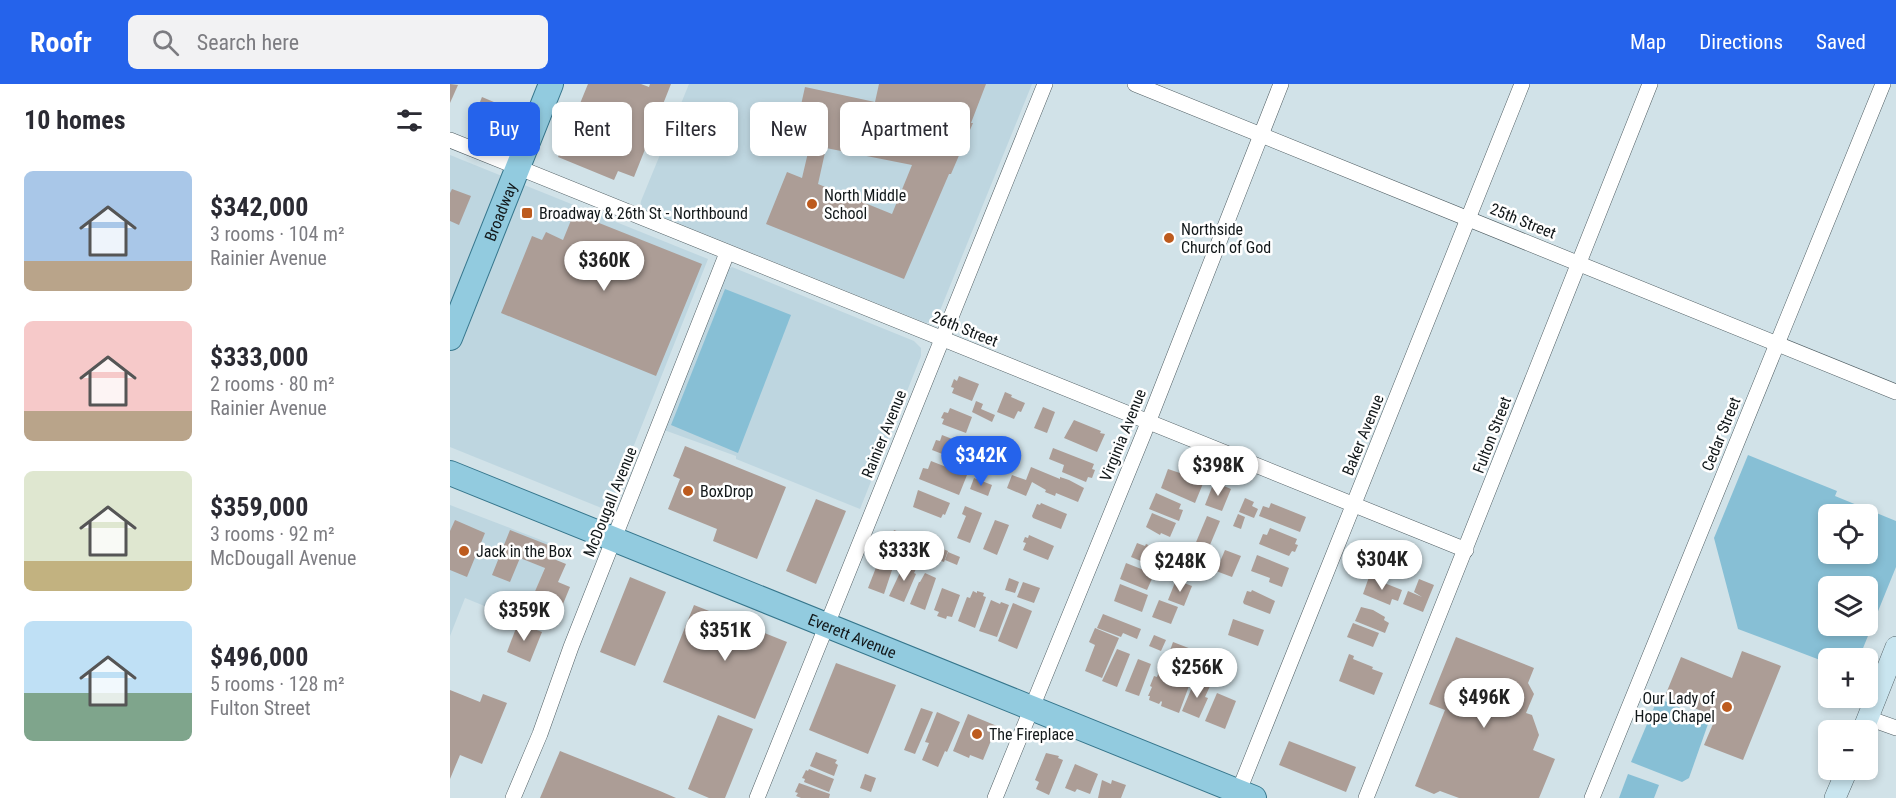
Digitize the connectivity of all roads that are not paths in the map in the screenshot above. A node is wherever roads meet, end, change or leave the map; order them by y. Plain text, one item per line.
1 (551, 84) edge
2 (1045, 84) edge
3 (1136, 84) edge
4 (1281, 84) edge
5 (1522, 84) edge
6 (1650, 84) edge
7 (1883, 84) edge
8 (1260, 135) junction
9 (450, 140) edge
10 (518, 167) junction
11 (1469, 218) junction
12 (727, 253) junction
13 (1578, 263) junction
14 (450, 338) edge
15 (942, 339) junction
16 (1777, 344) junction
17 (1896, 392) edge
18 (1148, 422) junction
19 (450, 473) edge
20 (1354, 505) junction
21 (614, 540) junction
22 (1466, 550) junction
23 (827, 625) junction
24 (1896, 647) edge
25 (1032, 709) junction
26 (1867, 720) edge
27 (1878, 726) edge
28 (1896, 728) edge
29 (1842, 780) edge
30 (1242, 796) edge
31 (513, 798) edge
32 (757, 798) edge
33 (995, 798) edge
34 (1366, 798) edge
35 (1592, 798) edge
36 (1835, 798) edge

1 - 10 main road, Broadway
2 - 15 street, Rainier Avenue
3 - 8 street, 25th Street
4 - 8 street, Virginia Avenue
5 - 11 street, Baker Avenue
6 - 13 street, Fulton Street
7 - 16 street, Cedar Street
8 - 11 street, 25th Street
8 - 18 street, Virginia Avenue
9 - 10 street, 26th Street
10 - 12 street, 26th Street
10 - 14 main road, Broadway
11 - 13 street, 25th Street
11 - 20 street, Baker Avenue
12 - 15 street, 26th Street
12 - 21 street, McDougall Avenue
13 - 16 street, 25th Street
13 - 22 street, Fulton Street
15 - 18 street, 26th Street
15 - 23 street, Rainier Avenue
16 - 17 street, 25th Street
16 - 35 street, Cedar Street
18 - 20 street, 26th Street
18 - 25 street, Virginia Avenue
19 - 21 main road, Everett Avenue
20 - 22 street, 26th Street
20 - 30 street, Baker Avenue
21 - 23 main road, Everett Avenue
21 - 31 street, McDougall Avenue
22 - 34 street, Fulton Street
23 - 25 main road, Everett Avenue
23 - 32 street, Rainier Avenue
24 - 26 street
25 - 30 main road, Everett Avenue
25 - 33 street, Virginia Avenue
27 - 28 street
29 - 36 street

